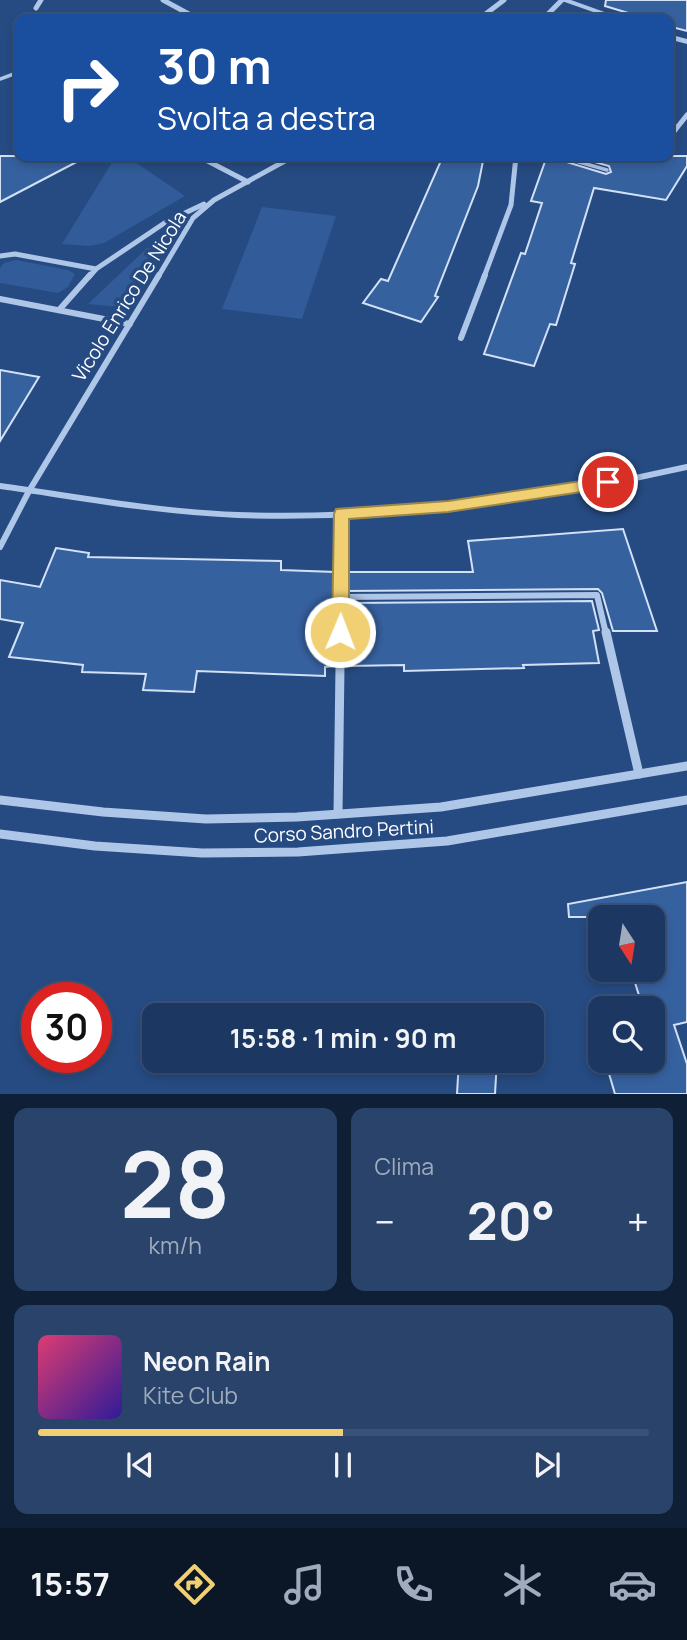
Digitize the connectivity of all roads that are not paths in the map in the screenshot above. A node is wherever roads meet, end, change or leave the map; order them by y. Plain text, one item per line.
1 (41, 0) edge
2 (163, 0) edge
3 (504, 0) edge
4 (563, 0) edge
5 (36, 8) dead end
6 (189, 14) edge
7 (486, 14) edge
8 (548, 14) edge
9 (605, 14) edge
10 (687, 115) edge
11 (674, 131) edge
12 (208, 161) edge
13 (285, 161) edge
14 (515, 161) edge
15 (576, 161) edge
16 (607, 170) dead end
17 (248, 182) junction
18 (214, 200) junction
19 (0, 257) edge
20 (96, 269) junction
21 (0, 299) edge
22 (59, 310) junction
23 (130, 324) junction
24 (461, 338) dead end
25 (687, 467) edge
26 (0, 486) edge
27 (29, 491) junction
28 (342, 514) junction
29 (0, 547) edge
30 (341, 597) junction
31 (340, 632) tunnel mouth
32 (340, 666) tunnel mouth
33 (687, 766) edge
34 (639, 774) junction
35 (0, 800) edge
36 (687, 800) edge
37 (338, 814) junction
38 (0, 834) edge

1 - 5 street
2 - 6 street
3 - 7 street
4 - 8 street
4 - 9 street
10 - 11 street
12 - 17 street
13 - 17 street, Vicolo Enrico De Nicola
14 - 24 street
15 - 16 lane
17 - 18 street, Vicolo Enrico De Nicola
18 - 20 street
18 - 23 street, Vicolo Enrico De Nicola
19 - 20 street
20 - 22 street
21 - 22 street
22 - 23 street
23 - 27 street, Vicolo Enrico De Nicola
25 - 28 street
26 - 27 street
27 - 28 street
27 - 29 street, Vicolo Enrico De Nicola
28 - 30 street
30 - 31 street
30 - 34 street
32 - 37 street
33 - 34 street, Corso Sandro Pertini
34 - 37 street, Corso Sandro Pertini
35 - 37 street, Corso Sandro Pertini
36 - 38 street, Corso Sandro Pertini

